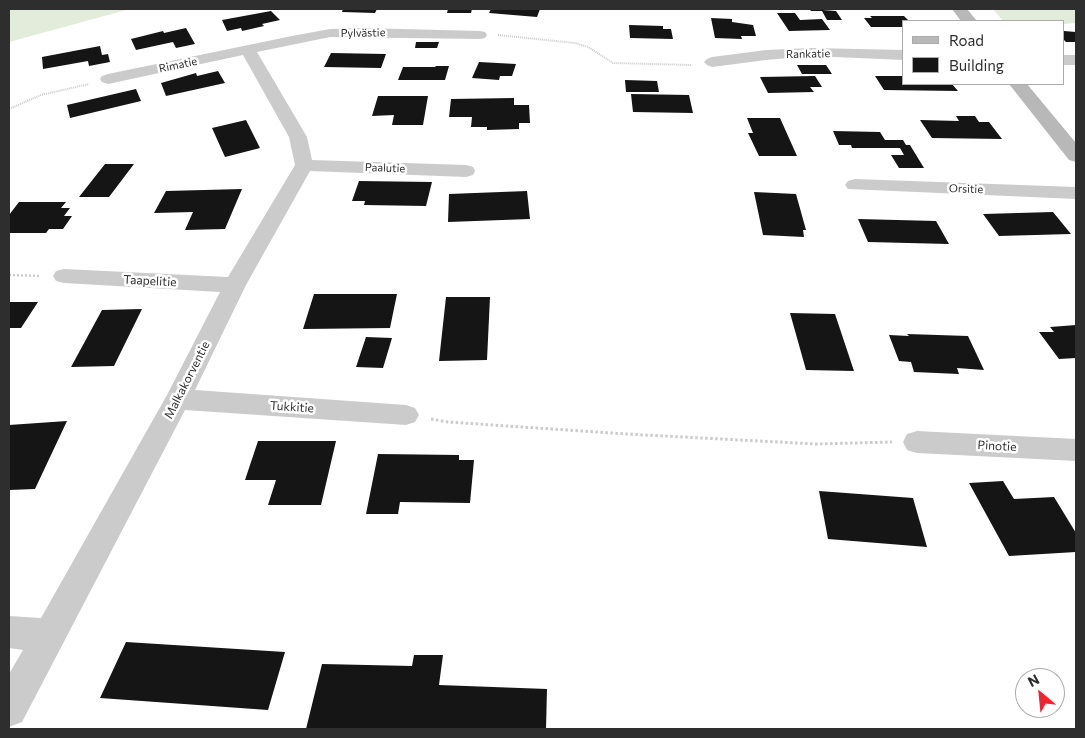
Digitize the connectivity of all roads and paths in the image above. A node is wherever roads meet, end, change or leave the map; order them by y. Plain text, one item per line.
1 (959, 9) edge
2 (968, 20) edge
3 (480, 34) joint
4 (248, 50) junction
5 (902, 55) edge
6 (712, 62) joint
7 (108, 79) joint
8 (1019, 85) edge
9 (9, 109) edge
10 (1076, 156) edge
11 (304, 165) junction
12 (466, 171) dead end
13 (855, 185) dead end
14 (1076, 193) edge
15 (9, 275) edge
16 (64, 276) joint
17 (235, 286) junction
18 (178, 399) junction
19 (406, 415) joint
20 (917, 442) joint
21 (1076, 450) edge
22 (9, 632) edge
23 (48, 635) junction
24 (9, 708) edge

1 - 2 street
3 - 4 street, Pylvästie
3 - 6 path
4 - 7 street, Rimatie
4 - 11 street
5 - 6 street, Rankatie
7 - 9 path
8 - 10 street
11 - 12 street, Paalutie
11 - 17 street, Malkakorventie
13 - 14 street, Orsitie
15 - 16 path
16 - 17 street, Taapelitie
17 - 18 street, Malkakorventie
18 - 19 street, Tukkitie
18 - 23 street, Malkakorventie
19 - 20 path
20 - 21 street, Pinotie
22 - 23 street
23 - 24 street, Malkakorventie

